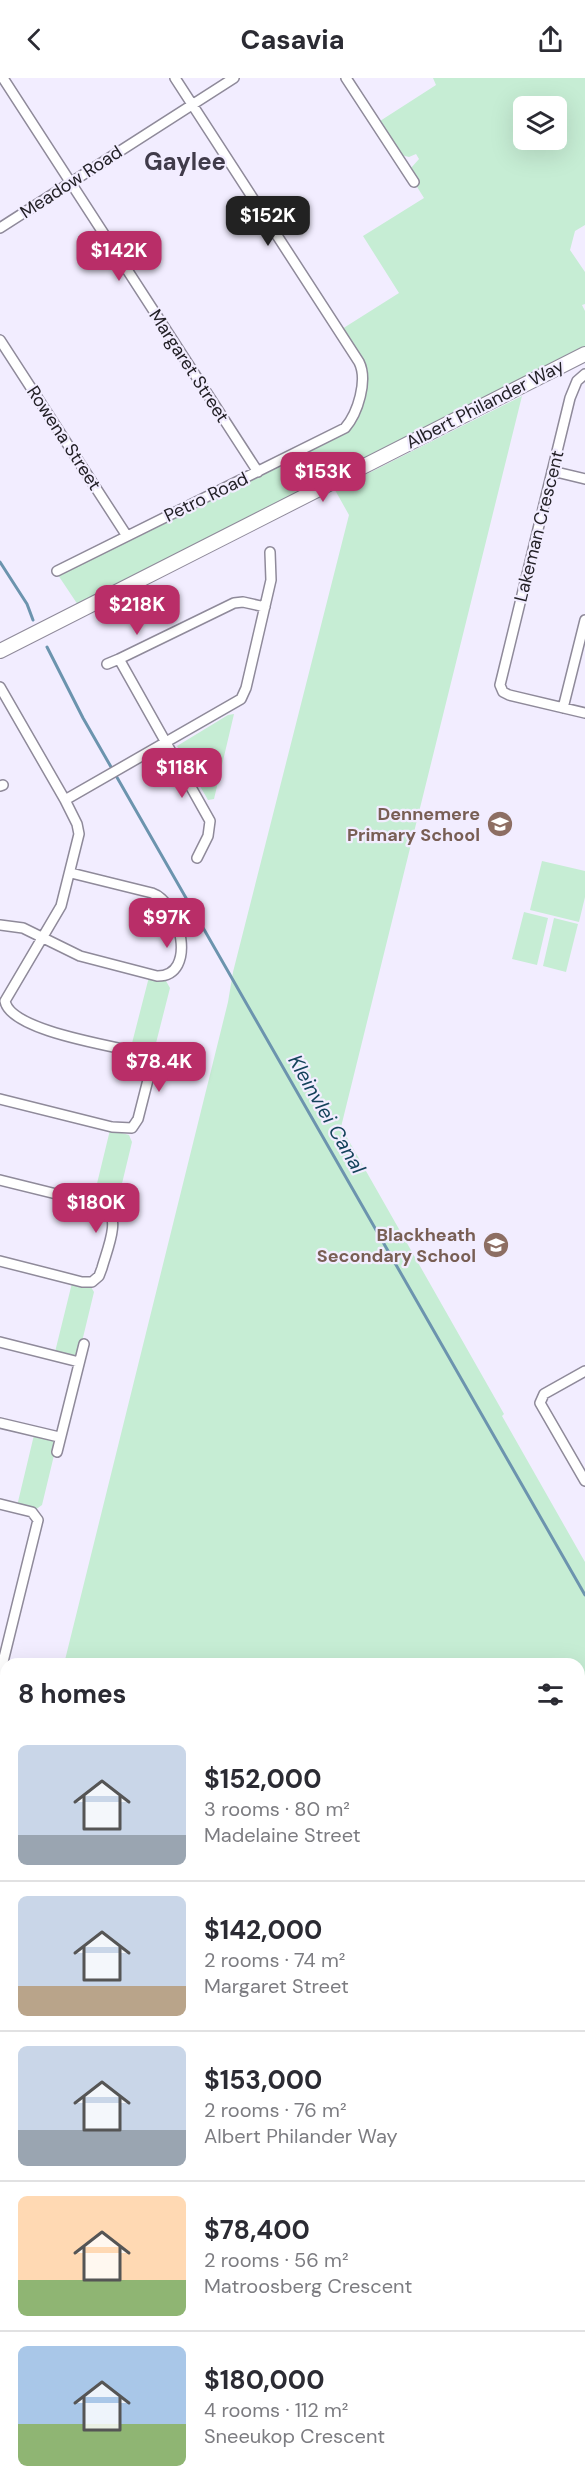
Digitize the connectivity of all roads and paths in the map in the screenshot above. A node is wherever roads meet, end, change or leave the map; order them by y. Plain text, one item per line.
1 (3, 78) edge
2 (175, 78) edge
3 (234, 78) edge
4 (346, 78) edge
5 (192, 104) junction
6 (414, 182) dead end
7 (70, 183) junction
8 (0, 228) edge
9 (0, 340) edge
10 (585, 354) edge
11 (585, 374) edge
12 (552, 471) junction
13 (258, 472) junction
14 (585, 479) edge
15 (127, 536) junction
16 (270, 552) dead end
17 (57, 572) dead end
18 (265, 608) junction
19 (585, 620) edge
20 (0, 651) edge
21 (119, 659) junction
22 (107, 664) dead end
23 (0, 687) edge
24 (563, 708) junction
25 (585, 713) edge
26 (166, 742) junction
27 (65, 800) junction
28 (197, 858) dead end
29 (70, 873) junction
30 (0, 925) edge
31 (44, 936) junction
32 (3, 1000) edge
33 (0, 1099) edge
34 (0, 1180) edge
35 (0, 1261) edge
36 (0, 1342) edge
37 (84, 1344) dead end
38 (79, 1362) junction
39 (585, 1371) edge
40 (0, 1423) edge
41 (59, 1437) junction
42 (57, 1452) dead end
43 (585, 1481) edge
44 (0, 1504) edge
45 (4, 1658) edge

1 - 7 street, Margaret Street
2 - 5 street
3 - 5 street, Meadow Road
4 - 6 street
5 - 7 street, Meadow Road
5 - 13 street, Petro Road
7 - 8 street, Meadow Road
7 - 13 street, Margaret Street
9 - 15 street, Rowena Street
10 - 20 street, Albert Philander Way
11 - 12 street, Lakeman Crescent
12 - 14 street
12 - 24 street, Lakeman Crescent
13 - 15 street, Petro Road
15 - 17 street, Petro Road
16 - 18 street
18 - 21 street
18 - 26 street
19 - 24 street
21 - 22 street
21 - 26 street
23 - 27 street
24 - 25 street
26 - 27 street
26 - 28 street
27 - 29 street
29 - 31 street
29 - 31 street
30 - 31 street
31 - 32 street
32 - 33 street
34 - 35 street
36 - 38 street
37 - 38 street
38 - 41 street
39 - 43 street
40 - 41 street
41 - 42 street
44 - 45 street

